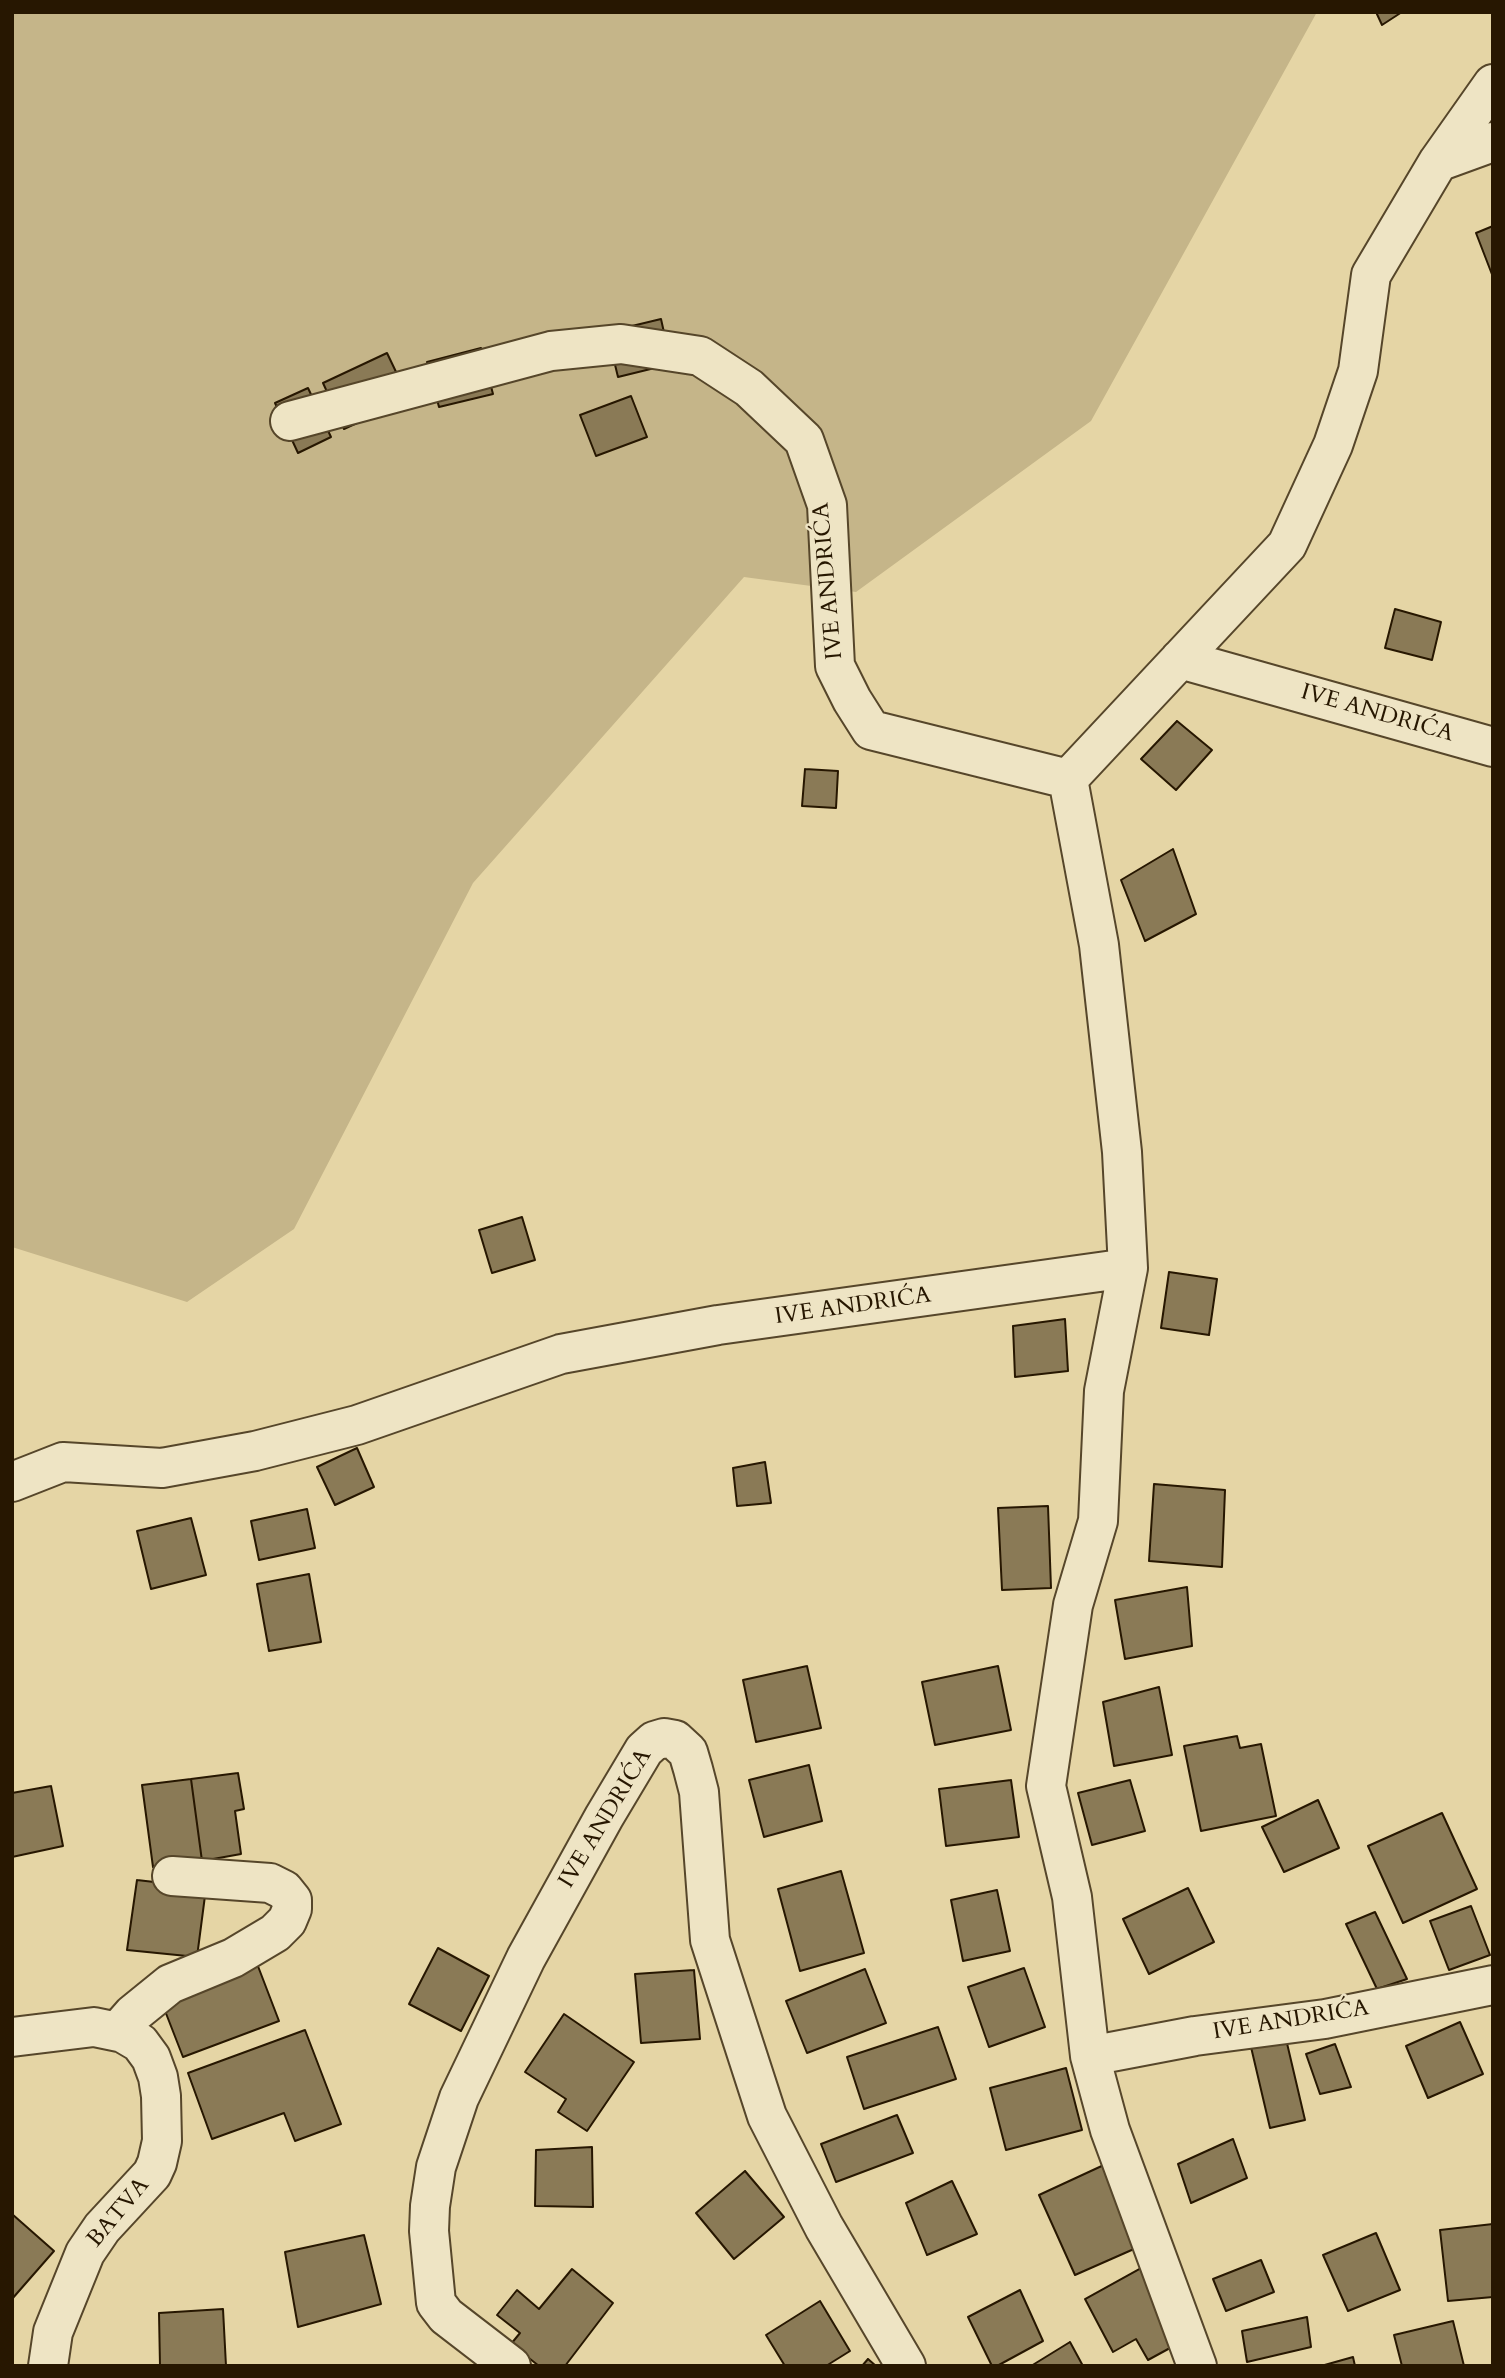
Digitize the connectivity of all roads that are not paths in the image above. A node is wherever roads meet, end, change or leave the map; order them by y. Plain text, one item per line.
1 (1493, 84) edge
2 (1493, 142) edge
3 (1438, 162) junction
4 (290, 422) dead end
5 (1180, 659) junction
6 (1493, 747) edge
7 (1069, 779) junction
8 (1128, 1268) junction
9 (12, 1482) edge
10 (172, 1877) dead end
11 (1493, 1985) edge
12 (118, 2031) junction
13 (12, 2037) edge
14 (1090, 2056) junction
15 (48, 2366) edge
16 (511, 2366) edge
17 (906, 2366) edge
18 (1197, 2366) edge

1 - 3 street
2 - 3 street
3 - 5 street
4 - 7 street, IVE ANDRIĆA
5 - 6 street, IVE ANDRIĆA
5 - 7 street
7 - 8 street
8 - 9 street, IVE ANDRIĆA
8 - 14 street
10 - 12 street
11 - 14 street, IVE ANDRIĆA
12 - 13 street
12 - 15 street, BATVA
14 - 18 street
16 - 17 street, IVE ANDRIĆA

